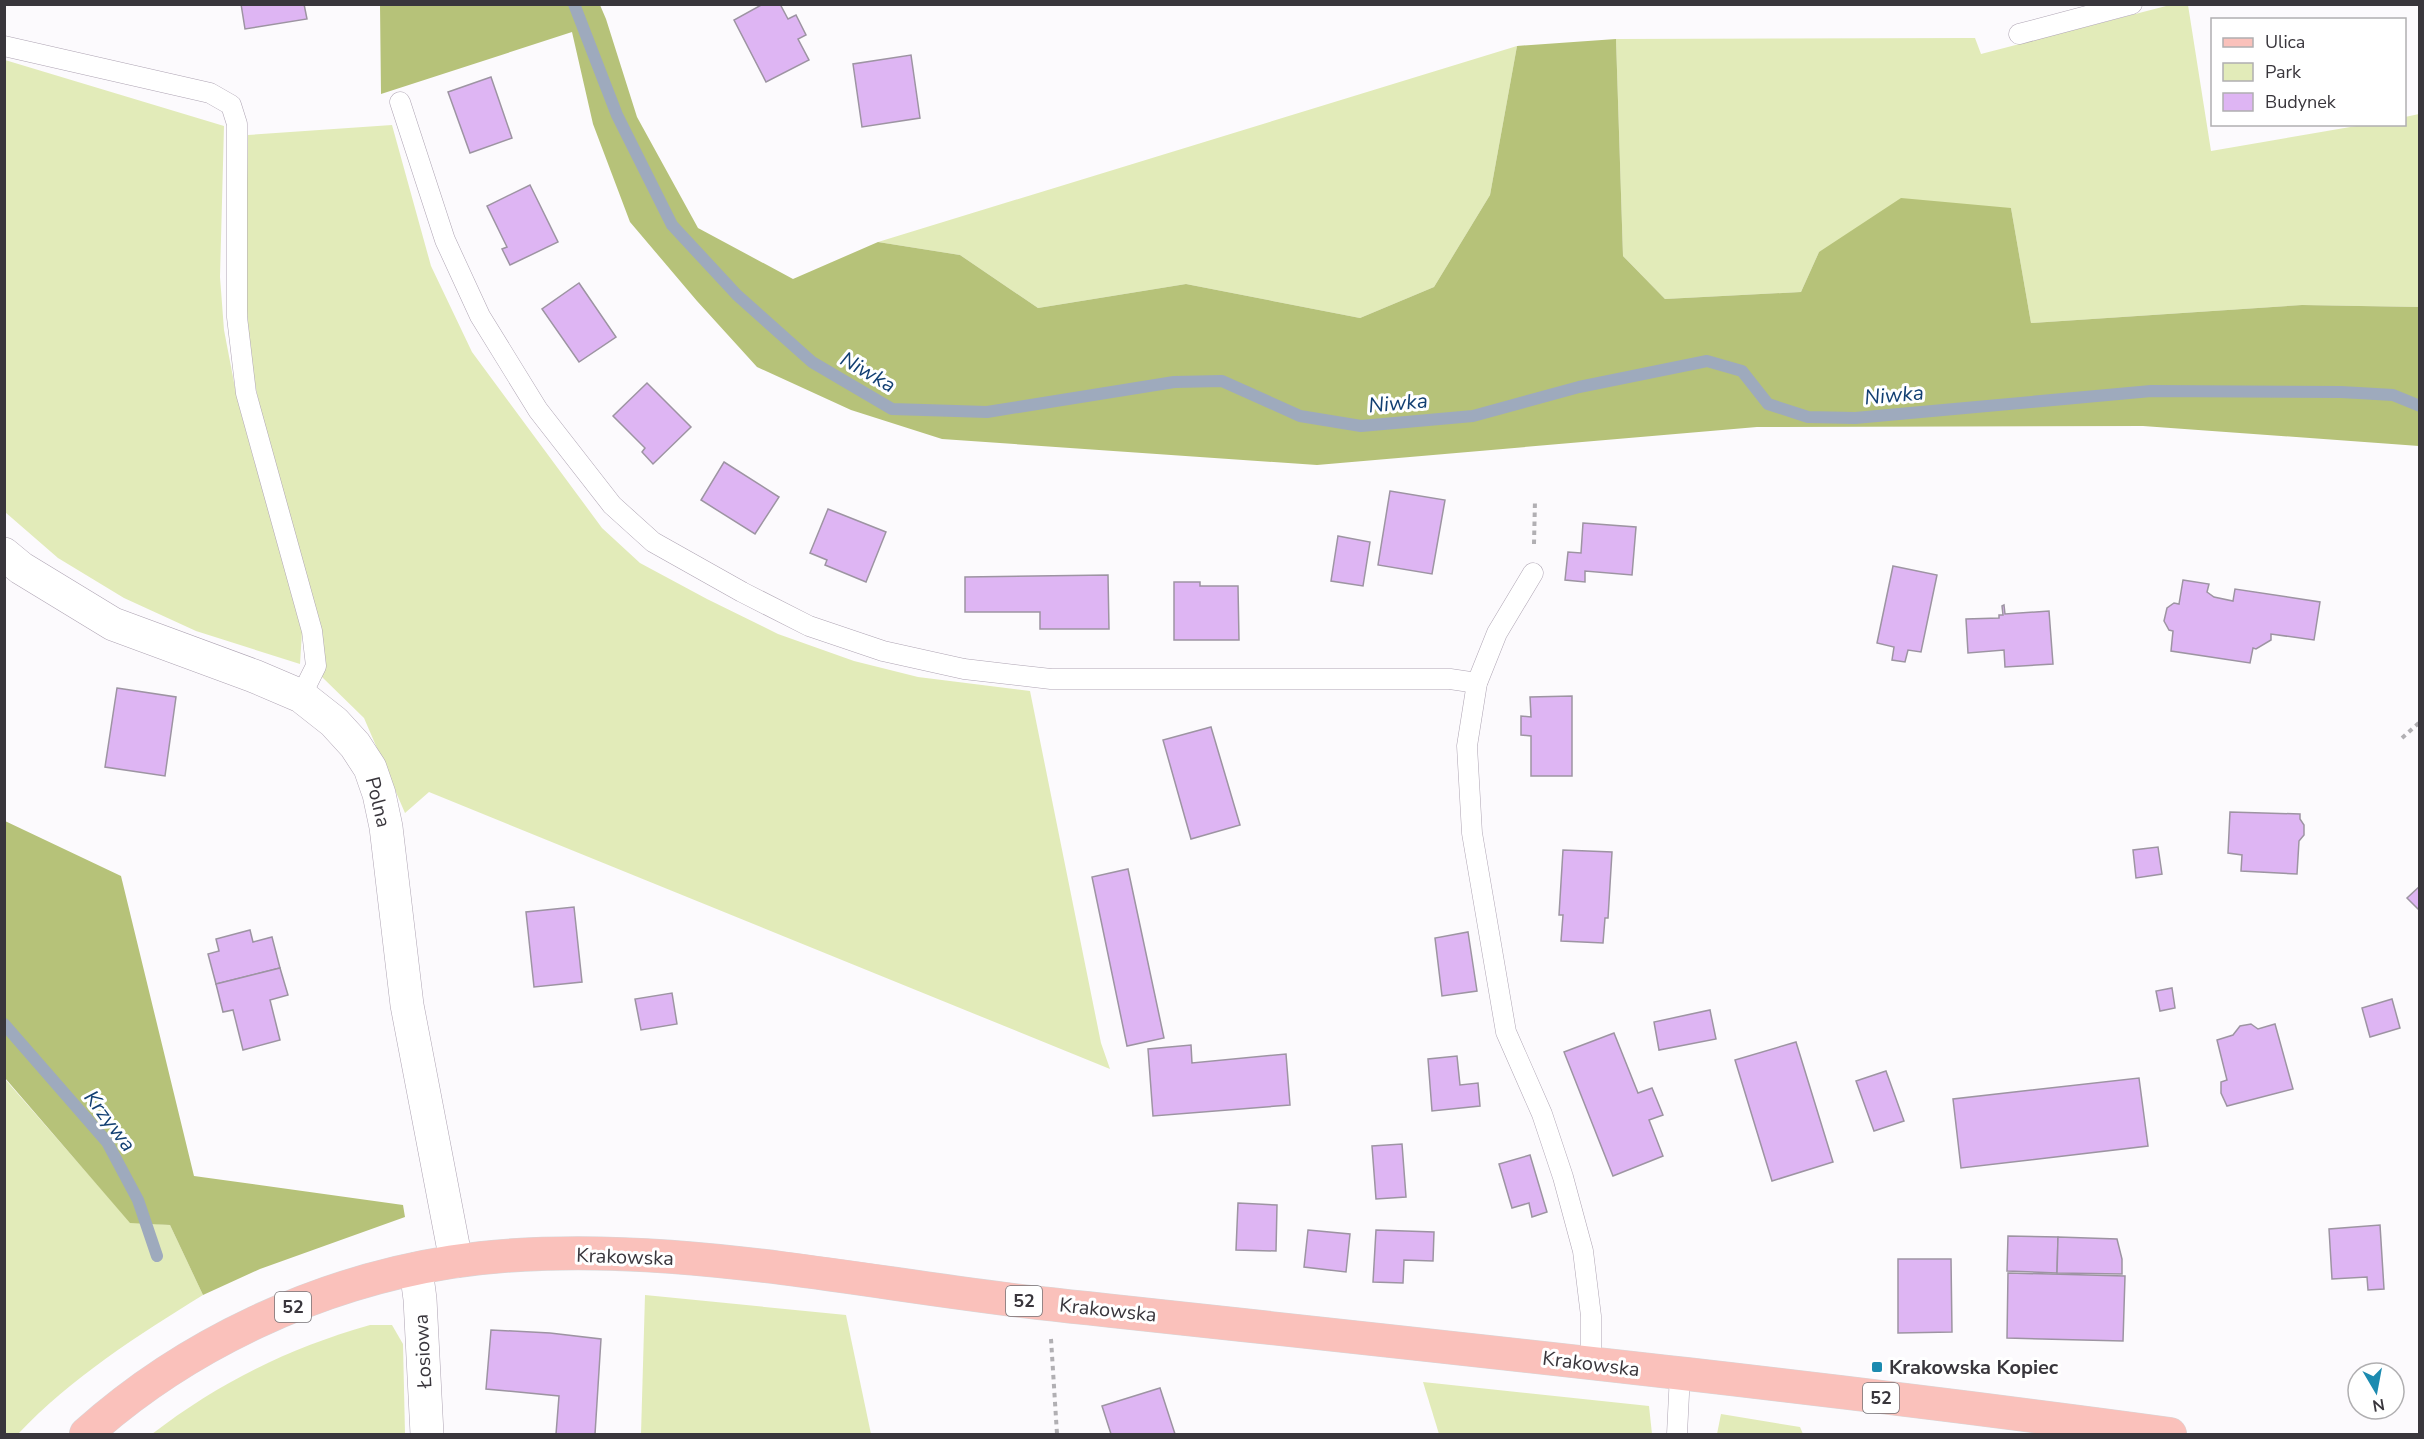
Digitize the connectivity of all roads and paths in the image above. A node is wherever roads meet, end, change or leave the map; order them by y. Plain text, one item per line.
1 (2132, 4) edge
2 (2019, 34) dead end
3 (4, 46) edge
4 (400, 102) dead end
5 (1535, 500) dead end
6 (4, 554) edge
7 (1533, 573) joint
8 (1477, 682) junction
9 (301, 696) junction
10 (2420, 722) edge
11 (2402, 738) dead end
12 (456, 1262) junction
13 (416, 1269) junction
14 (1048, 1304) junction
15 (1591, 1363) junction
16 (1680, 1374) junction
17 (86, 1434) edge
18 (427, 1434) edge
19 (1057, 1434) edge
20 (1677, 1434) edge
21 (2170, 1434) edge

1 - 2 lane
3 - 9 lane
4 - 8 lane
5 - 7 path
6 - 9 street, Polna
7 - 8 lane
8 - 15 lane
9 - 12 street, Polna
10 - 11 path
12 - 13 main road, Krakowska / 52
12 - 14 main road, Krakowska / 52
13 - 17 main road, Krakowska / 52
13 - 18 street, Łosiowa
14 - 15 main road, Krakowska / 52
14 - 19 path
15 - 16 main road, Krakowska / 52
16 - 20 lane
16 - 21 main road, Krakowska / 52

